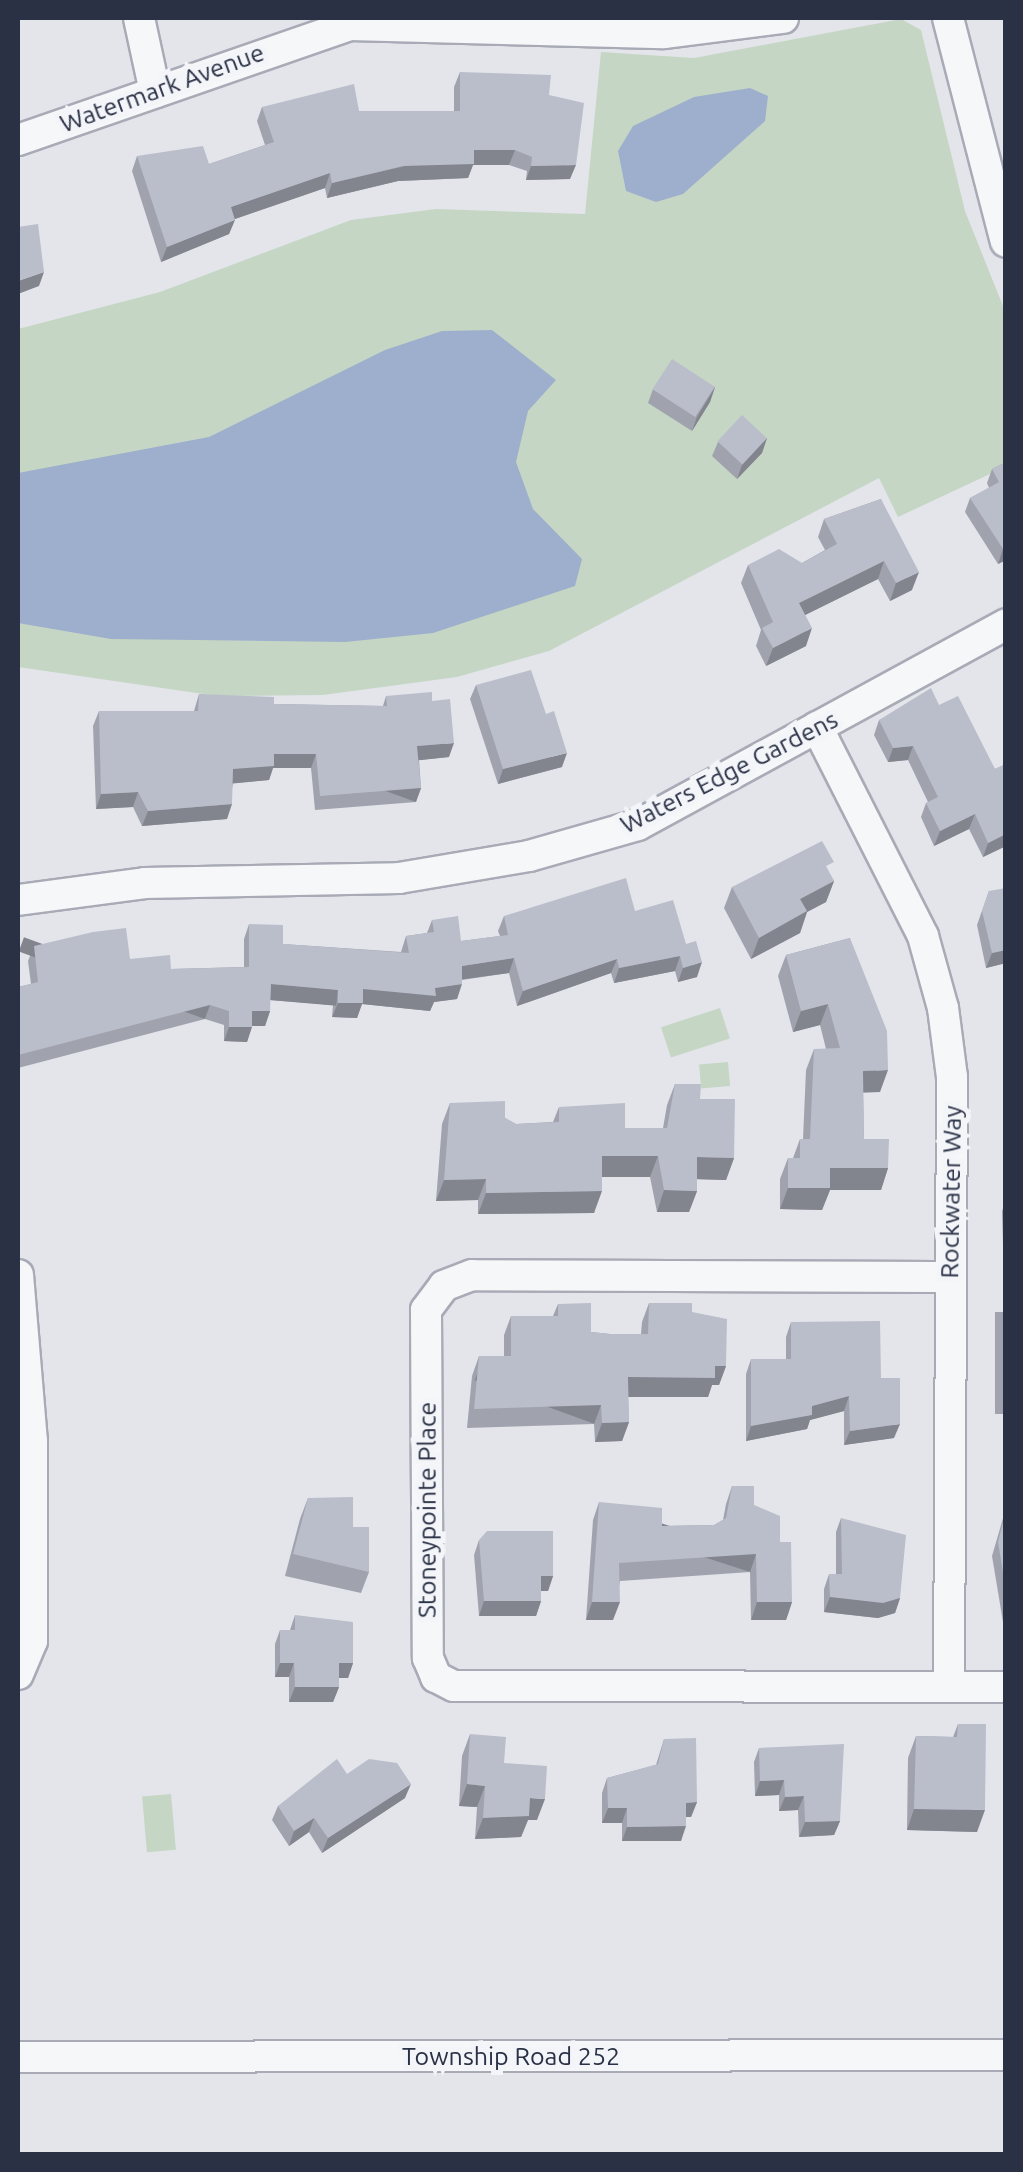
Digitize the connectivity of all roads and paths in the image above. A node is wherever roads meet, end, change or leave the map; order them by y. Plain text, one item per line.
1 (138, 18) edge
2 (783, 18) edge
3 (948, 18) edge
4 (535, 22) edge
5 (155, 92) junction
6 (18, 140) edge
7 (1006, 242) edge
8 (1006, 624) edge
9 (818, 727) junction
10 (18, 900) edge
11 (18, 1275) edge
12 (950, 1277) junction
13 (18, 1674) edge
14 (950, 1686) junction
15 (1006, 1688) edge
16 (1006, 2055) edge
17 (18, 2057) edge

1 - 5 street
2 - 4 street, Watermark Avenue
3 - 7 street
4 - 5 street, Watermark Avenue
5 - 6 street, Watermark Avenue
8 - 9 street, Waters Edge Gardens
9 - 10 street, Waters Edge Gardens
9 - 12 street, Rockwater Way
11 - 13 street
12 - 14 street, Rockwater Way
12 - 14 street, Stoneypointe Place
14 - 15 street, Stoneypointe Place
16 - 17 street, Township Road 252

